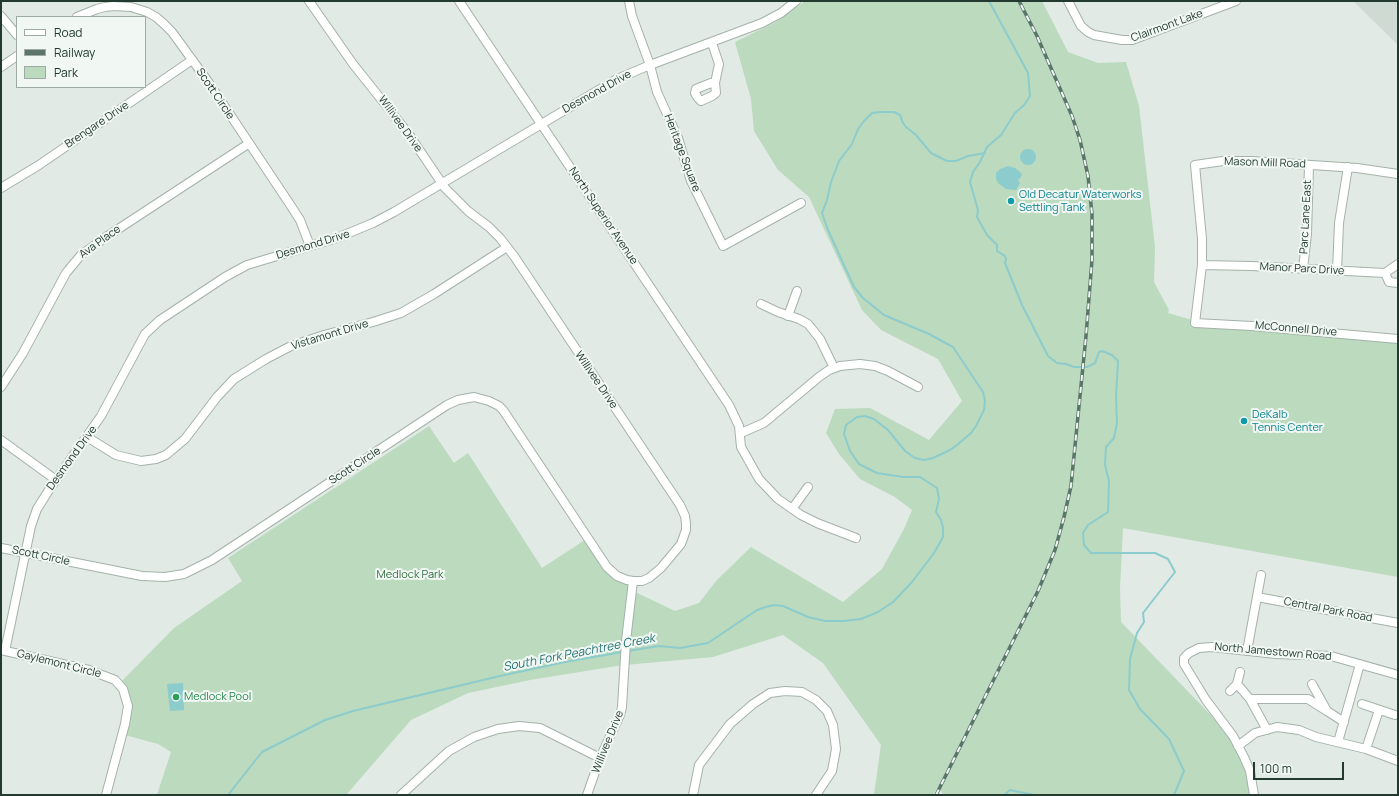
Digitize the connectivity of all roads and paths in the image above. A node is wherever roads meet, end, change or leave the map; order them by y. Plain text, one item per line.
1 (310, 1) edge
2 (459, 1) edge
3 (629, 1) edge
4 (796, 1) edge
5 (1068, 1) edge
6 (1236, 1) edge
7 (132, 4) edge
8 (1, 16) edge
9 (80, 16) edge
10 (16, 34) edge
11 (712, 42) junction
12 (16, 57) edge
13 (192, 60) junction
14 (650, 65) junction
15 (1, 67) edge
16 (715, 83) dead end
17 (541, 123) junction
18 (248, 144) junction
19 (1309, 165) junction
20 (1348, 167) junction
21 (1398, 174) edge
22 (441, 183) junction
23 (1, 188) edge
24 (801, 203) dead end
25 (310, 246) junction
26 (507, 247) junction
27 (1202, 265) junction
28 (1398, 266) edge
29 (1303, 269) junction
30 (1337, 271) junction
31 (1385, 273) junction
32 (1398, 283) edge
33 (798, 291) dead end
34 (761, 304) dead end
35 (788, 316) junction
36 (1195, 323) joint
37 (1398, 339) edge
38 (834, 368) junction
39 (1, 387) edge
40 (918, 387) dead end
41 (741, 433) junction
42 (87, 437) junction
43 (1, 440) edge
44 (56, 480) junction
45 (808, 487) dead end
46 (792, 509) junction
47 (856, 538) dead end
48 (1, 548) edge
49 (25, 553) junction
50 (1261, 576) dead end
51 (633, 581) junction
52 (1257, 597) junction
53 (1398, 624) edge
54 (3, 650) edge
55 (1247, 651) junction
56 (1360, 664) junction
57 (1240, 672) dead end
58 (1398, 674) edge
59 (1237, 684) junction
60 (1312, 684) dead end
61 (1230, 692) dead end
62 (1250, 699) junction
63 (1362, 704) dead end
64 (1379, 710) junction
65 (1327, 711) junction
66 (1395, 715) dead end
67 (1344, 722) junction
68 (1267, 730) junction
69 (1338, 742) junction
70 (1238, 746) junction
71 (1366, 749) junction
72 (600, 758) junction
73 (1398, 761) edge
74 (106, 795) edge
75 (401, 795) edge
76 (587, 795) edge
77 (693, 795) edge
78 (816, 795) edge
79 (1254, 795) edge

1 - 22 street, Willivee Drive
2 - 17 street, North Superior Avenue
3 - 14 street
4 - 11 street, Desmond Drive
5 - 6 street, Clairmont Lake
7 - 9 street, Scott Circle
7 - 13 street, Scott Circle
8 - 10 street
11 - 14 street, Desmond Drive
11 - 16 street
12 - 15 street
13 - 18 street, Scott Circle
13 - 23 street, Brengare Drive
14 - 17 street, Desmond Drive
14 - 24 street, Heritage Square
17 - 22 street, Desmond Drive
17 - 41 street, North Superior Avenue
18 - 25 street, Scott Circle
18 - 39 street, Ava Place
19 - 20 street, Mason Mill Road
19 - 27 street, Mason Mill Road
19 - 29 street, Parc Lane East
20 - 21 street, Mason Mill Road
20 - 30 street
22 - 25 street, Desmond Drive
22 - 26 street, Willivee Drive
25 - 42 street, Desmond Drive
26 - 42 street, Vistamont Drive
26 - 51 street, Willivee Drive
27 - 29 street, Manor Parc Drive
27 - 36 street, Mason Mill Road
28 - 31 street
29 - 30 street, Manor Parc Drive
30 - 31 street, Manor Parc Drive
31 - 32 street
33 - 35 street
34 - 35 street
35 - 38 street
36 - 37 street, McConnell Drive
38 - 40 street
38 - 41 street
41 - 46 street, North Superior Avenue
42 - 44 street, Desmond Drive
43 - 44 street
44 - 49 street, Desmond Drive
45 - 46 street
46 - 47 street, North Superior Avenue
48 - 49 street, Scott Circle
49 - 51 street, Scott Circle
49 - 54 street, Desmond Drive
50 - 52 street
51 - 72 street, Willivee Drive
52 - 53 street, Central Park Road
52 - 55 street
54 - 74 street, Gaylemont Circle
55 - 56 street, North Jamestown Road
55 - 70 street, North Jamestown Road
56 - 58 street, North Jamestown Road
56 - 67 street
57 - 59 street
59 - 61 street
59 - 62 street
60 - 65 street
62 - 65 street
62 - 68 street
63 - 64 street
64 - 66 street
64 - 71 street
65 - 67 street
67 - 69 street
68 - 69 street
68 - 70 street
69 - 71 street
70 - 79 street, North Jamestown Road
71 - 73 street
72 - 75 street
72 - 76 street, Willivee Drive
77 - 78 street

